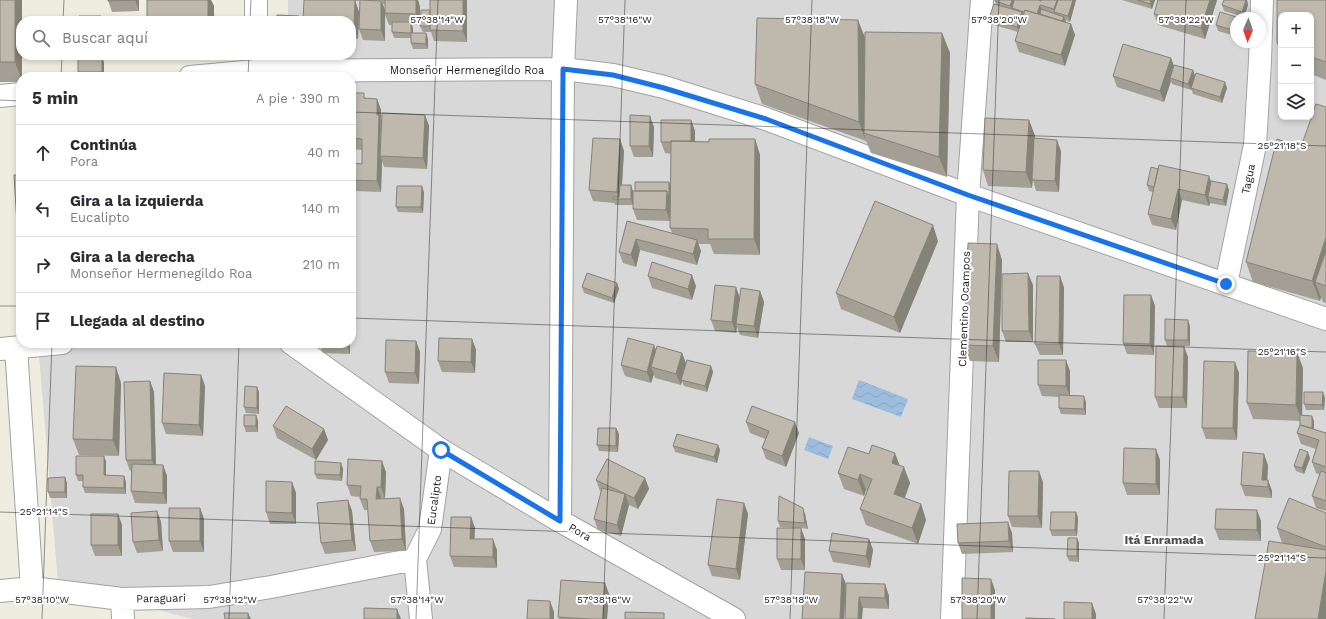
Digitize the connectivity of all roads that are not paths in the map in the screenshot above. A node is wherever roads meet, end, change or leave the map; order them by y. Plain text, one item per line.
1 (256, 0) edge
2 (566, 0) edge
3 (982, 0) edge
4 (1262, 0) edge
5 (256, 16) edge
6 (255, 68) edge
7 (563, 69) junction
8 (226, 72) edge
9 (16, 94) edge
10 (0, 96) edge
11 (968, 195) junction
12 (1226, 284) junction
13 (1326, 320) edge
14 (8, 348) edge
15 (298, 348) edge
16 (441, 450) junction
17 (560, 521) junction
18 (415, 559) junction
19 (32, 588) junction
20 (0, 590) edge
21 (123, 609) edge
22 (421, 619) edge
23 (734, 619) edge
24 (952, 619) edge

1 - 5 street
2 - 7 street
3 - 11 street, Clementino Ocampos
4 - 12 street, Tagua
6 - 7 street, Monseñor Hermenegildo Roa
6 - 8 street, Monseñor Hermenegildo Roa
7 - 11 street, Monseñor Hermenegildo Roa
7 - 17 street
9 - 10 street
11 - 12 street, Monseñor Hermenegildo Roa
11 - 24 street, Clementino Ocampos
12 - 13 street, Monseñor Hermenegildo Roa
14 - 19 street
15 - 16 street, Pora
16 - 17 street, Pora
16 - 18 street, Eucalipto
17 - 23 street, Pora
18 - 21 street, Paraguari
18 - 22 street
19 - 20 street, Paraguari
19 - 21 street, Paraguari

